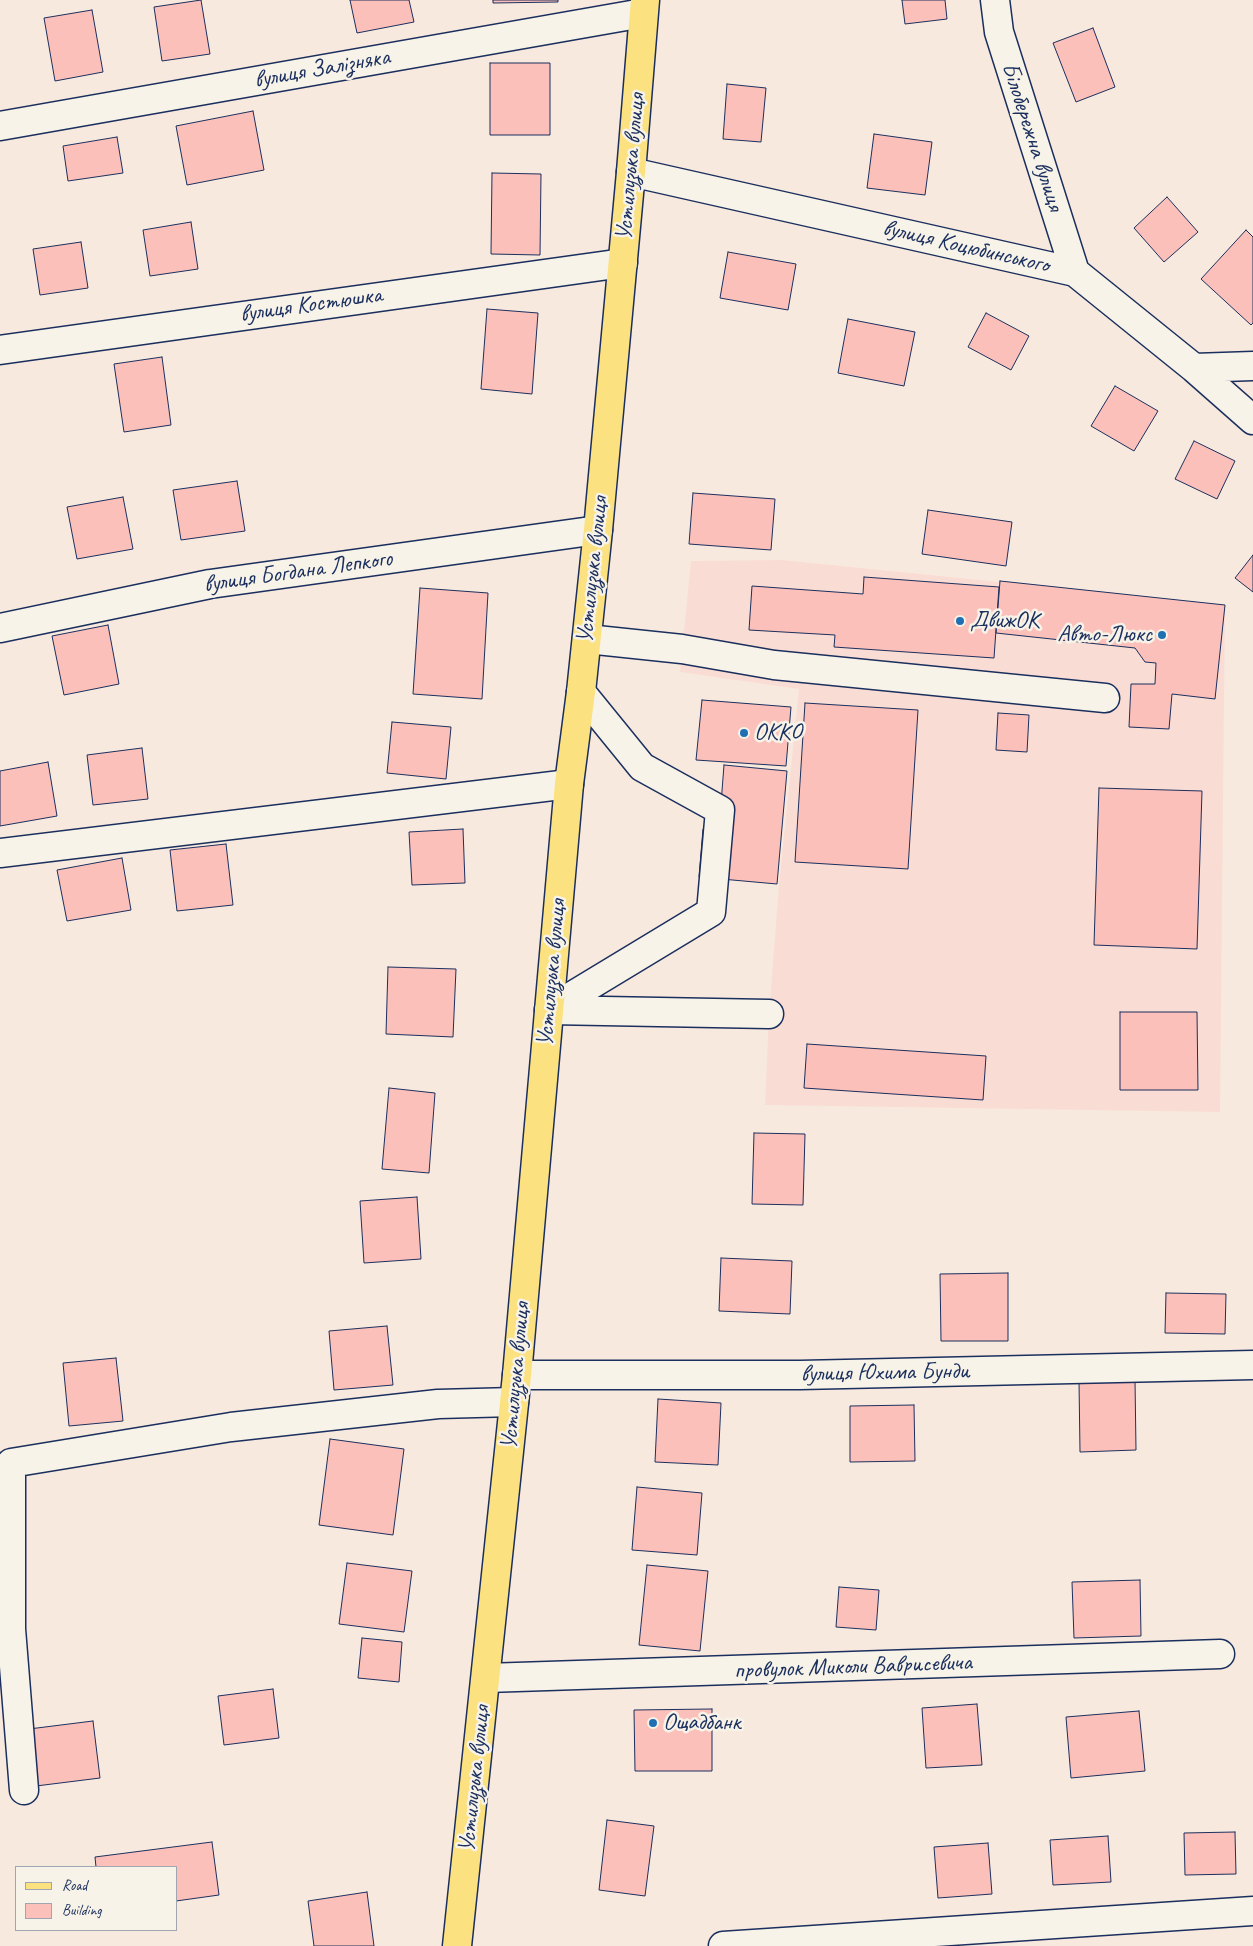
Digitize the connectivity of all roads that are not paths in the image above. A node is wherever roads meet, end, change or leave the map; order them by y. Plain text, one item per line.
1 (995, 0) edge
2 (644, 6) edge
3 (0, 126) edge
4 (631, 172) junction
5 (623, 263) junction
6 (1076, 272) junction
7 (0, 350) edge
8 (1253, 366) edge
9 (1194, 368) junction
10 (1253, 420) edge
11 (598, 530) junction
12 (0, 628) edge
13 (587, 639) junction
14 (581, 692) junction
15 (1105, 698) dead end
16 (569, 784) junction
17 (0, 852) edge
18 (549, 1010) junction
19 (769, 1014) dead end
20 (1253, 1365) edge
21 (517, 1375) junction
22 (514, 1402) junction
23 (1220, 1654) dead end
24 (486, 1678) junction
25 (24, 1790) dead end
26 (1253, 1912) edge
27 (458, 1946) edge
28 (722, 1946) edge

1 - 6 street, Білобережна вулиця
2 - 3 street, вулиця Залізняка
2 - 4 main road, Устилузька вулиця
4 - 5 main road, Устилузька вулиця
4 - 6 street, вулиця Коцюбинського
5 - 7 street, вулиця Костюшка
5 - 11 main road, Устилузька вулиця
6 - 9 street, вулиця Коцюбинського
8 - 9 street
9 - 10 street, вулиця Коцюбинського
11 - 12 street, вулиця Богдана Лепкого
11 - 13 main road, Устилузька вулиця
13 - 14 main road, Устилузька вулиця
13 - 15 street
14 - 16 main road, Устилузька вулиця
14 - 18 street
16 - 17 street
16 - 18 main road, Устилузька вулиця
18 - 19 street
18 - 21 main road, Устилузька вулиця
20 - 21 street, вулиця Юхима Бунди
21 - 22 main road, Устилузька вулиця
22 - 24 main road, Устилузька вулиця
22 - 25 street
23 - 24 street, провулок Миколи Ваврисевича
24 - 27 main road, Устилузька вулиця
26 - 28 street

